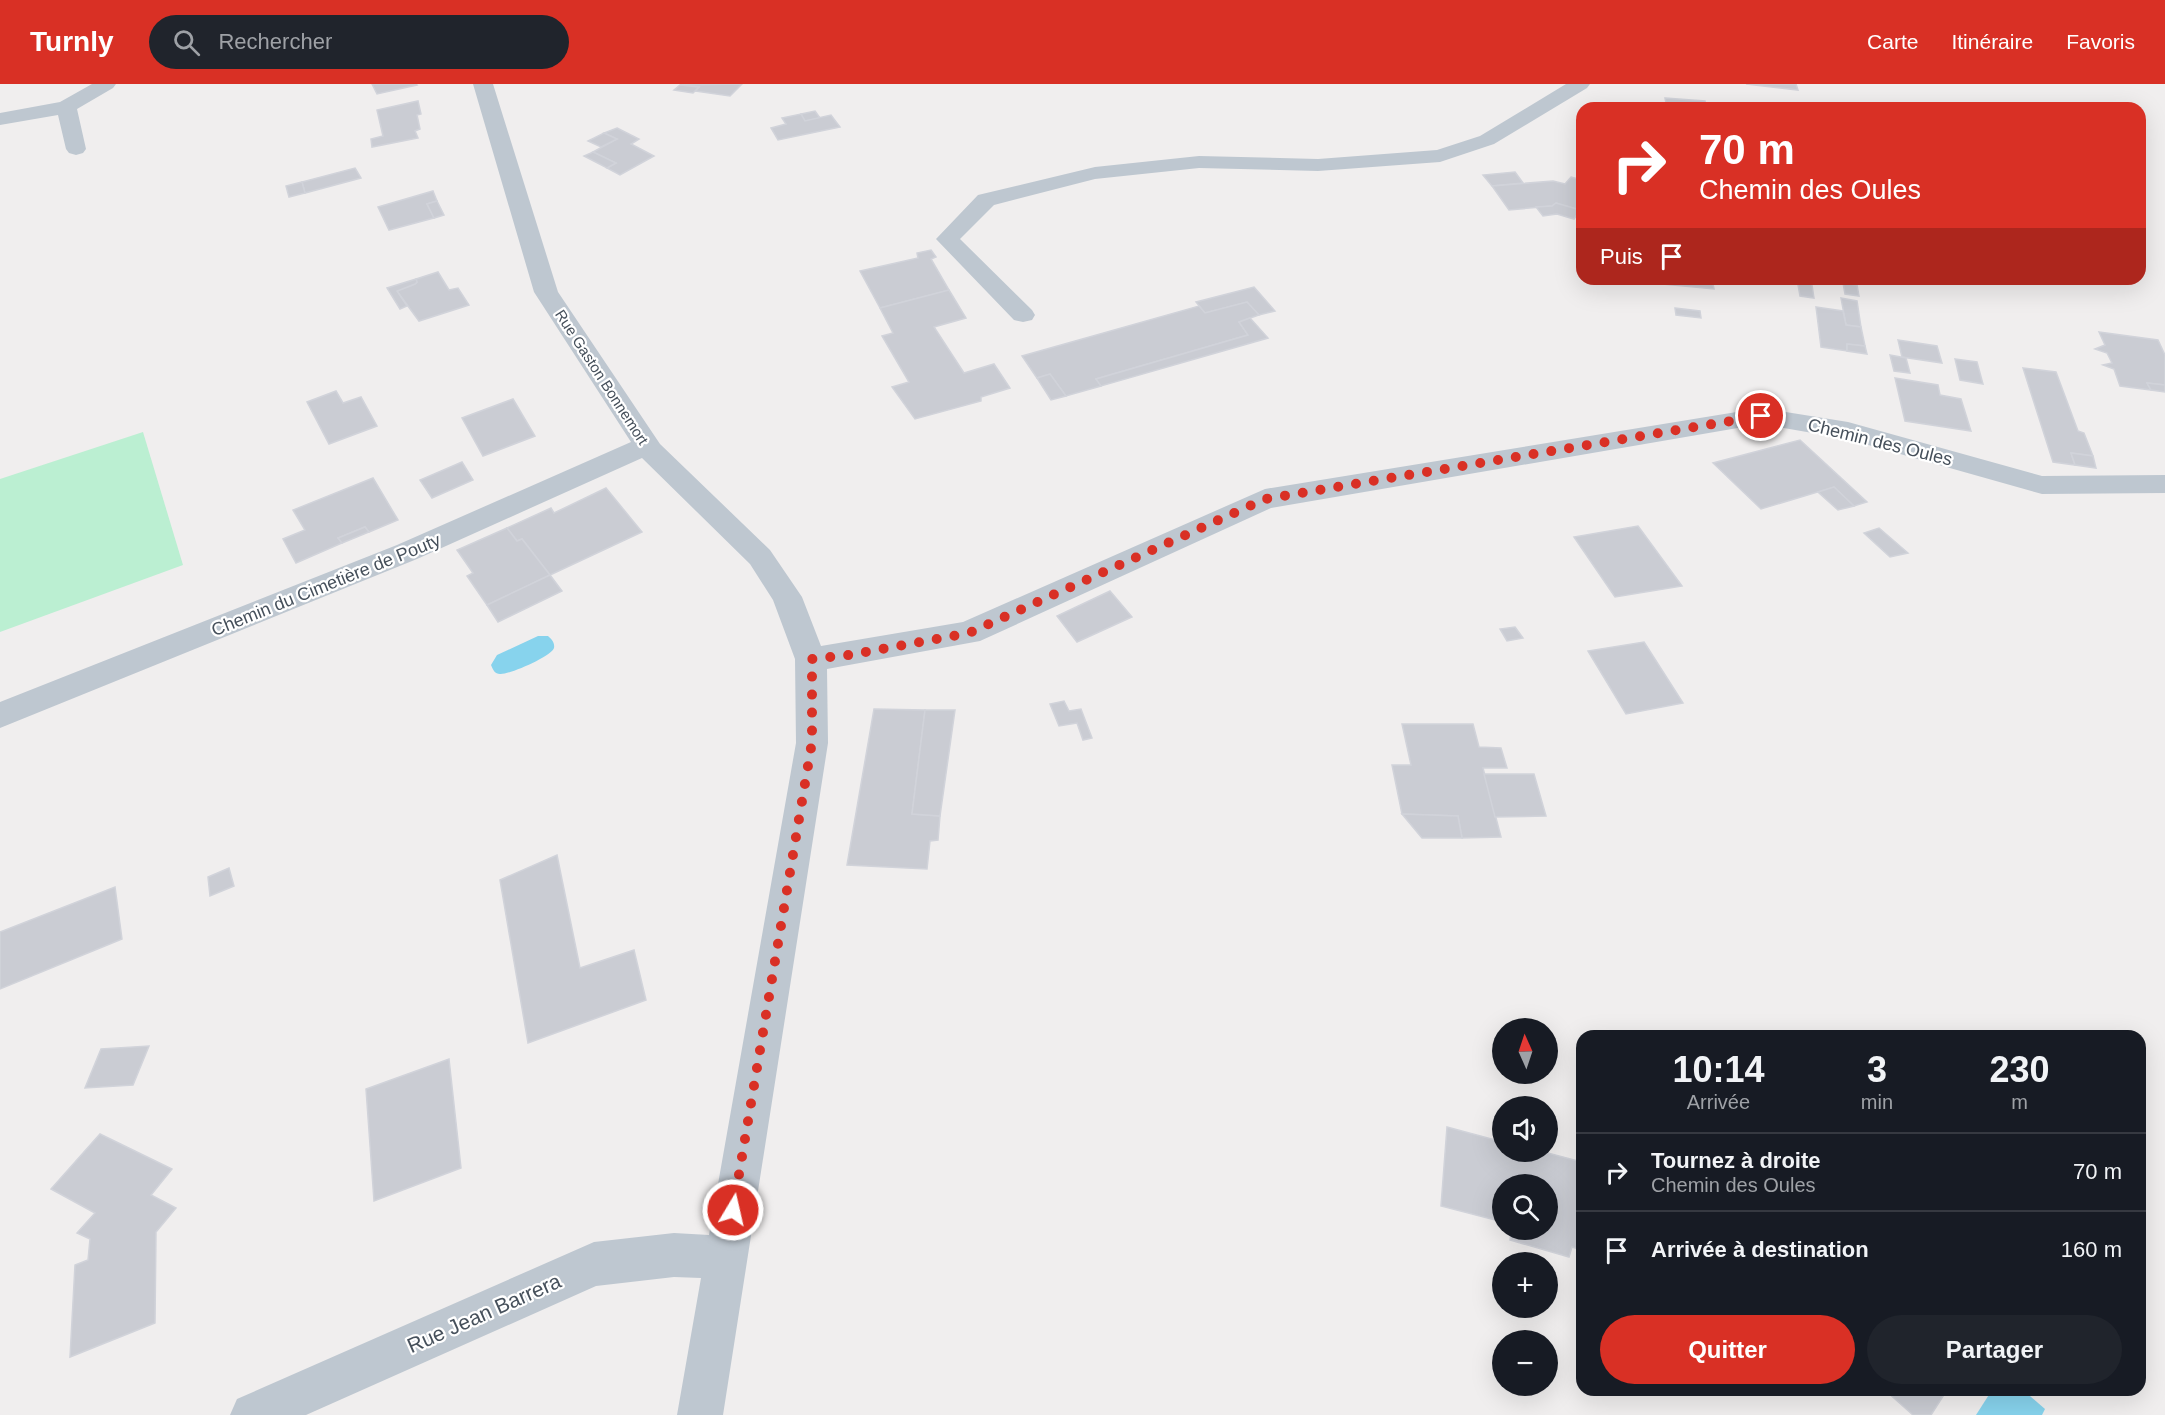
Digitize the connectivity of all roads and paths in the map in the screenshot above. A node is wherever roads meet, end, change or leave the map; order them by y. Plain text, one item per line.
1 (106, 84) edge
2 (483, 84) edge
3 (1580, 84) edge
4 (66, 107) junction
5 (0, 119) edge
6 (76, 149) dead end
7 (1023, 315) dead end
8 (647, 445) junction
9 (2165, 484) edge
10 (812, 659) junction
11 (0, 715) edge
12 (726, 1257) junction
13 (253, 1415) edge
14 (700, 1415) edge

1 - 4 street
2 - 8 street, Rue Gaston Bonnemort
3 - 7 street
4 - 5 street
4 - 6 street
8 - 10 street, Rue Gaston Bonnemort
8 - 11 street, Chemin du Cimetière de Pouty
9 - 10 street, Chemin des Oules
10 - 12 street
12 - 13 street, Rue Jean Barrera
12 - 14 street

